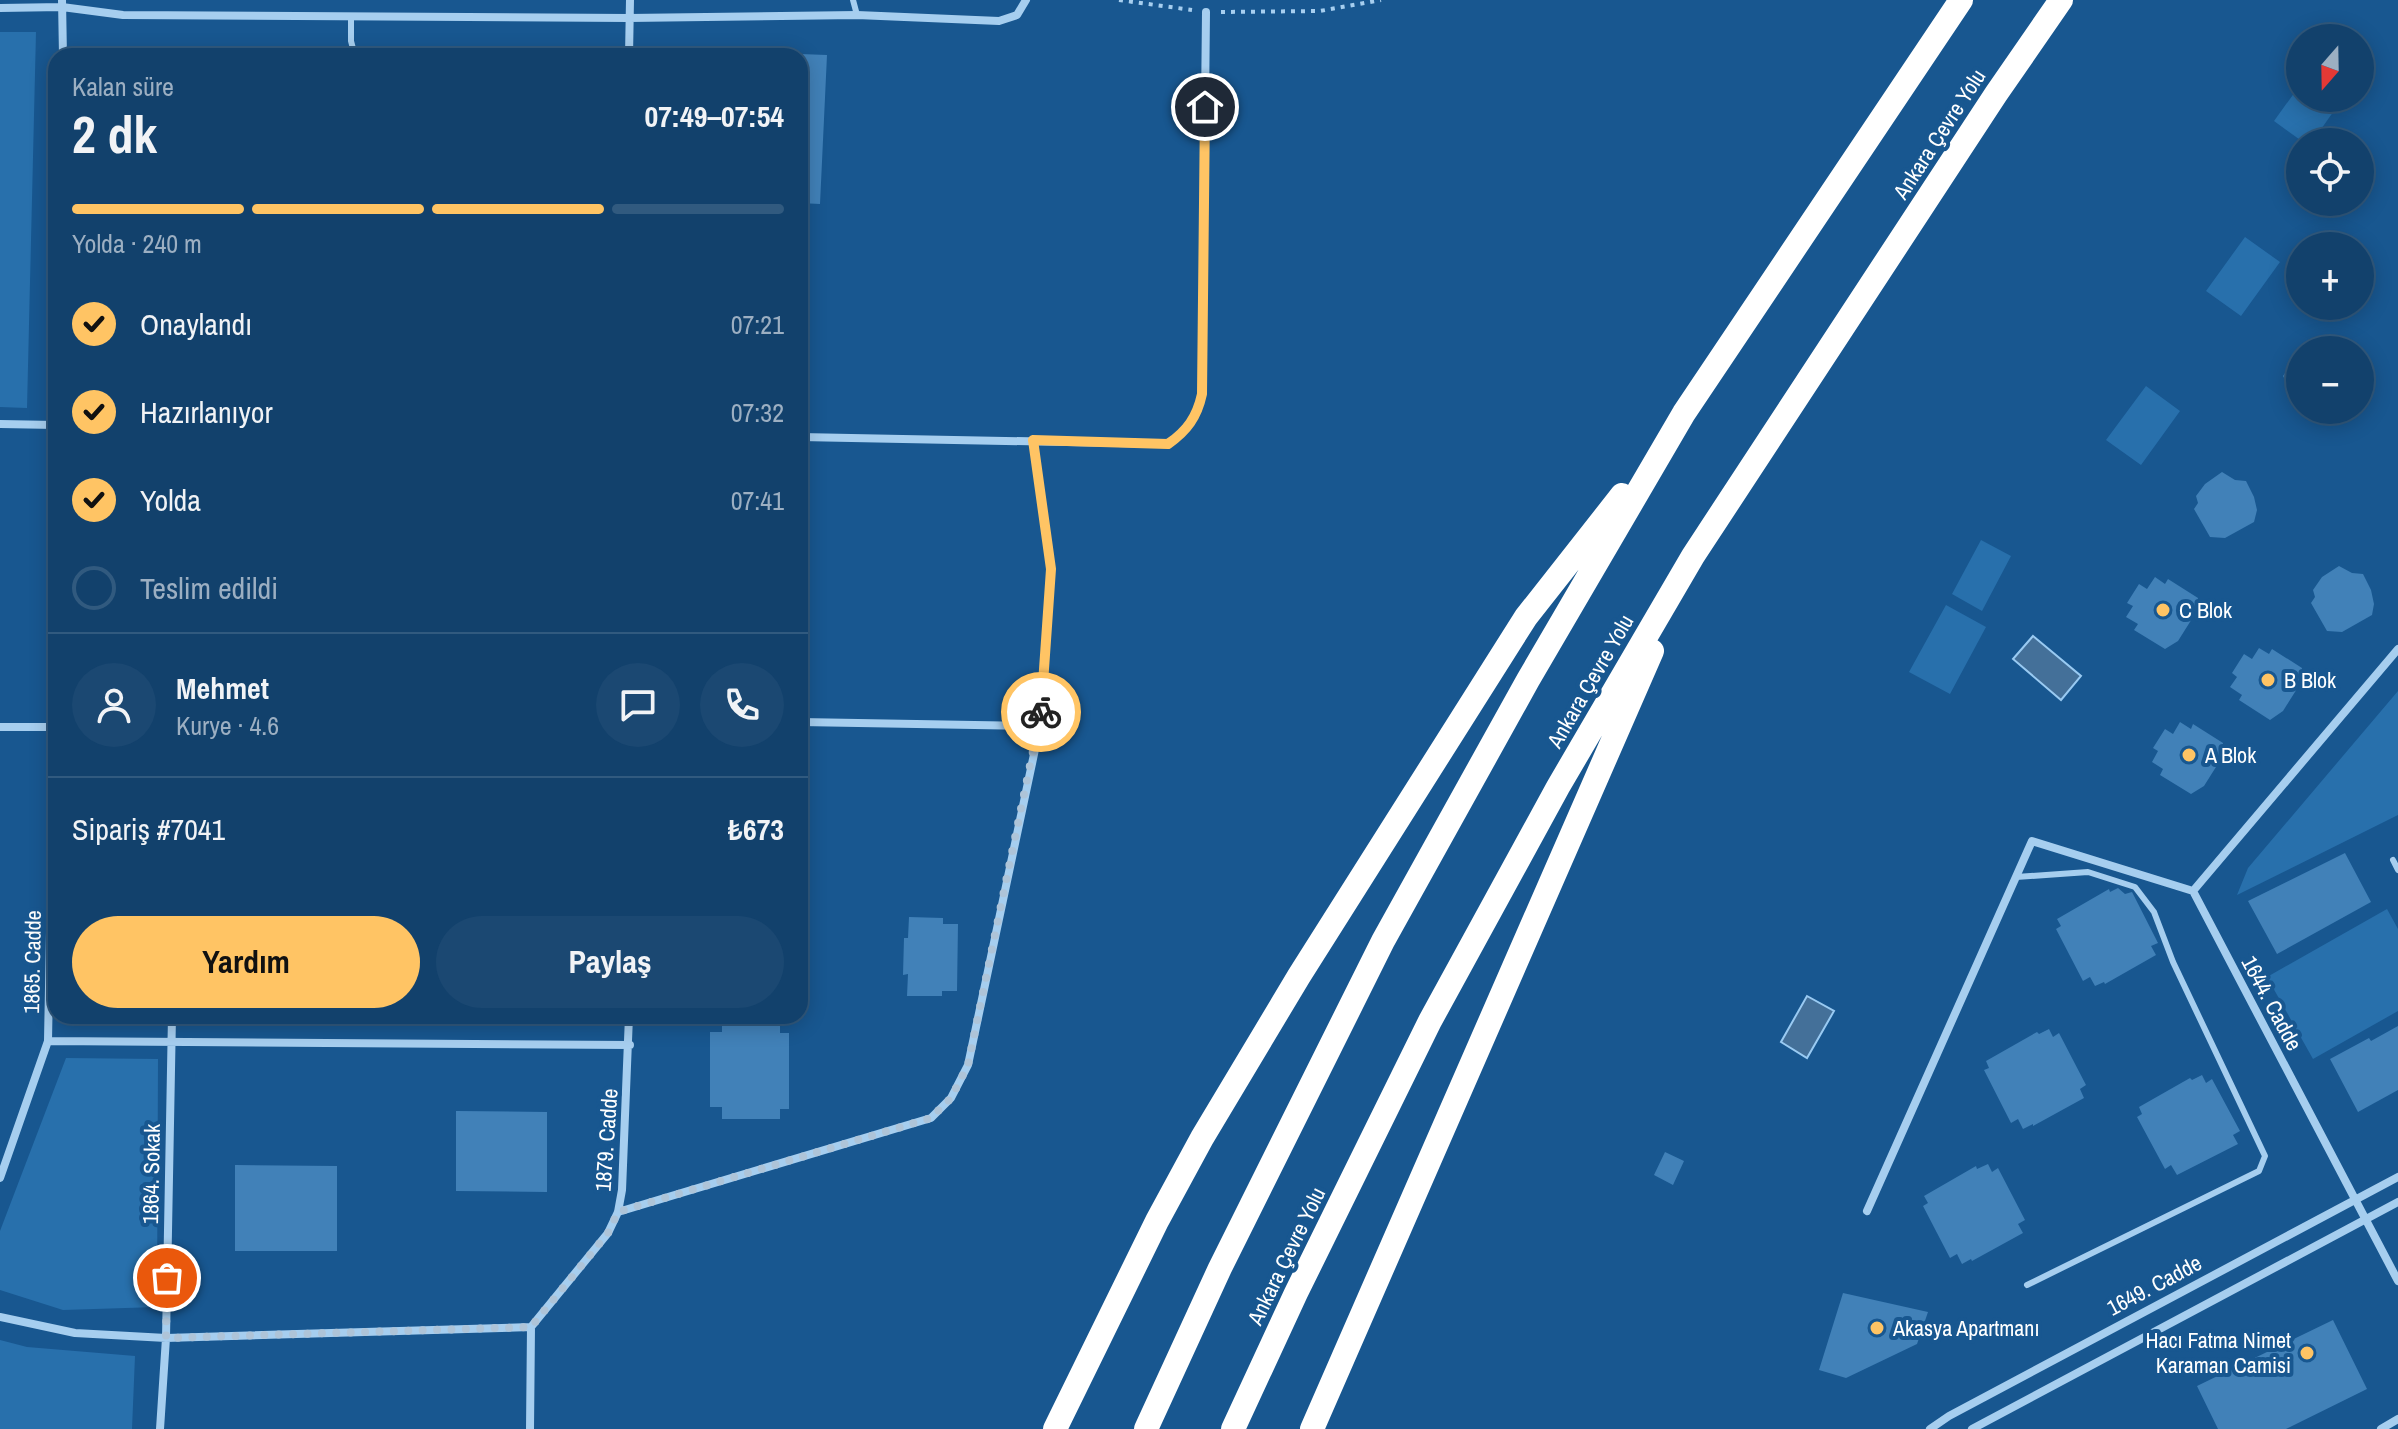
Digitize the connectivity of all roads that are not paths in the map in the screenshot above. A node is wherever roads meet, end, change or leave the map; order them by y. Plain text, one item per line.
1 (630, 0) edge
2 (853, 0) edge
3 (1026, 0) edge
4 (1961, 0) edge
5 (2061, 0) edge
6 (62, 3) edge
7 (0, 8) edge
8 (1206, 12) road end
9 (857, 15) junction
10 (351, 16) junction
11 (629, 18) junction
12 (63, 48) edge
13 (353, 48) edge
14 (629, 48) edge
15 (1684, 413) junction
16 (0, 424) edge
17 (48, 425) edge
18 (808, 437) edge
19 (1033, 440) junction
20 (1693, 556) junction
21 (2398, 649) edge
22 (808, 722) edge
23 (1040, 726) junction
24 (0, 727) edge
25 (48, 727) edge
26 (2393, 860) dead end
27 (2398, 870) edge
28 (2016, 877) junction
29 (2193, 891) junction
30 (48, 1024) edge
31 (172, 1024) edge
32 (629, 1024) edge
33 (171, 1040) junction
34 (48, 1041) junction
35 (630, 1045) junction
36 (2398, 1177) edge
37 (0, 1178) edge
38 (2356, 1199) junction
39 (2398, 1202) edge
40 (1867, 1211) dead end
41 (618, 1212) junction
42 (2366, 1218) junction
43 (2398, 1281) edge
44 (2027, 1285) dead end
45 (0, 1317) edge
46 (531, 1327) junction
47 (166, 1338) junction
48 (2398, 1419) edge
49 (160, 1429) edge
50 (530, 1429) edge
51 (1055, 1429) edge
52 (1146, 1429) edge
53 (1233, 1429) edge
54 (1312, 1429) edge
55 (1930, 1429) edge
56 (1972, 1429) edge
57 (2381, 1429) edge

1 - 11 street
2 - 9 lane
3 - 9 street
4 - 15 highway
5 - 20 highway, Ankara Çevre Yolu
6 - 7 street
6 - 10 street
6 - 12 street
8 - 19 street
9 - 11 street
10 - 11 street
10 - 13 lane
11 - 14 street
15 - 51 highway
15 - 52 highway
16 - 17 street
18 - 19 street
19 - 23 street
20 - 53 highway, Ankara Çevre Yolu
20 - 54 highway
21 - 29 street
22 - 23 street
23 - 41 street
24 - 25 street
26 - 27 lane
28 - 29 street
28 - 40 street
28 - 44 lane
29 - 38 street, 1644. Cadde
30 - 34 street, 1865. Cadde
31 - 33 street, 1864. Sokak
32 - 35 street, 1879. Cadde
33 - 34 street
33 - 35 street
33 - 47 street, 1864. Sokak
34 - 37 street, 1865. Cadde
35 - 41 street, 1879. Cadde
36 - 38 street, 1649. Cadde
38 - 42 street, 1644. Cadde
38 - 55 street, 1649. Cadde
39 - 42 street, 1649. Cadde
41 - 46 street, 1879. Cadde
42 - 43 street, 1644. Cadde
42 - 56 street, 1649. Cadde
45 - 47 street
46 - 47 street
46 - 50 street
47 - 49 street, 1864. Sokak
48 - 57 street

